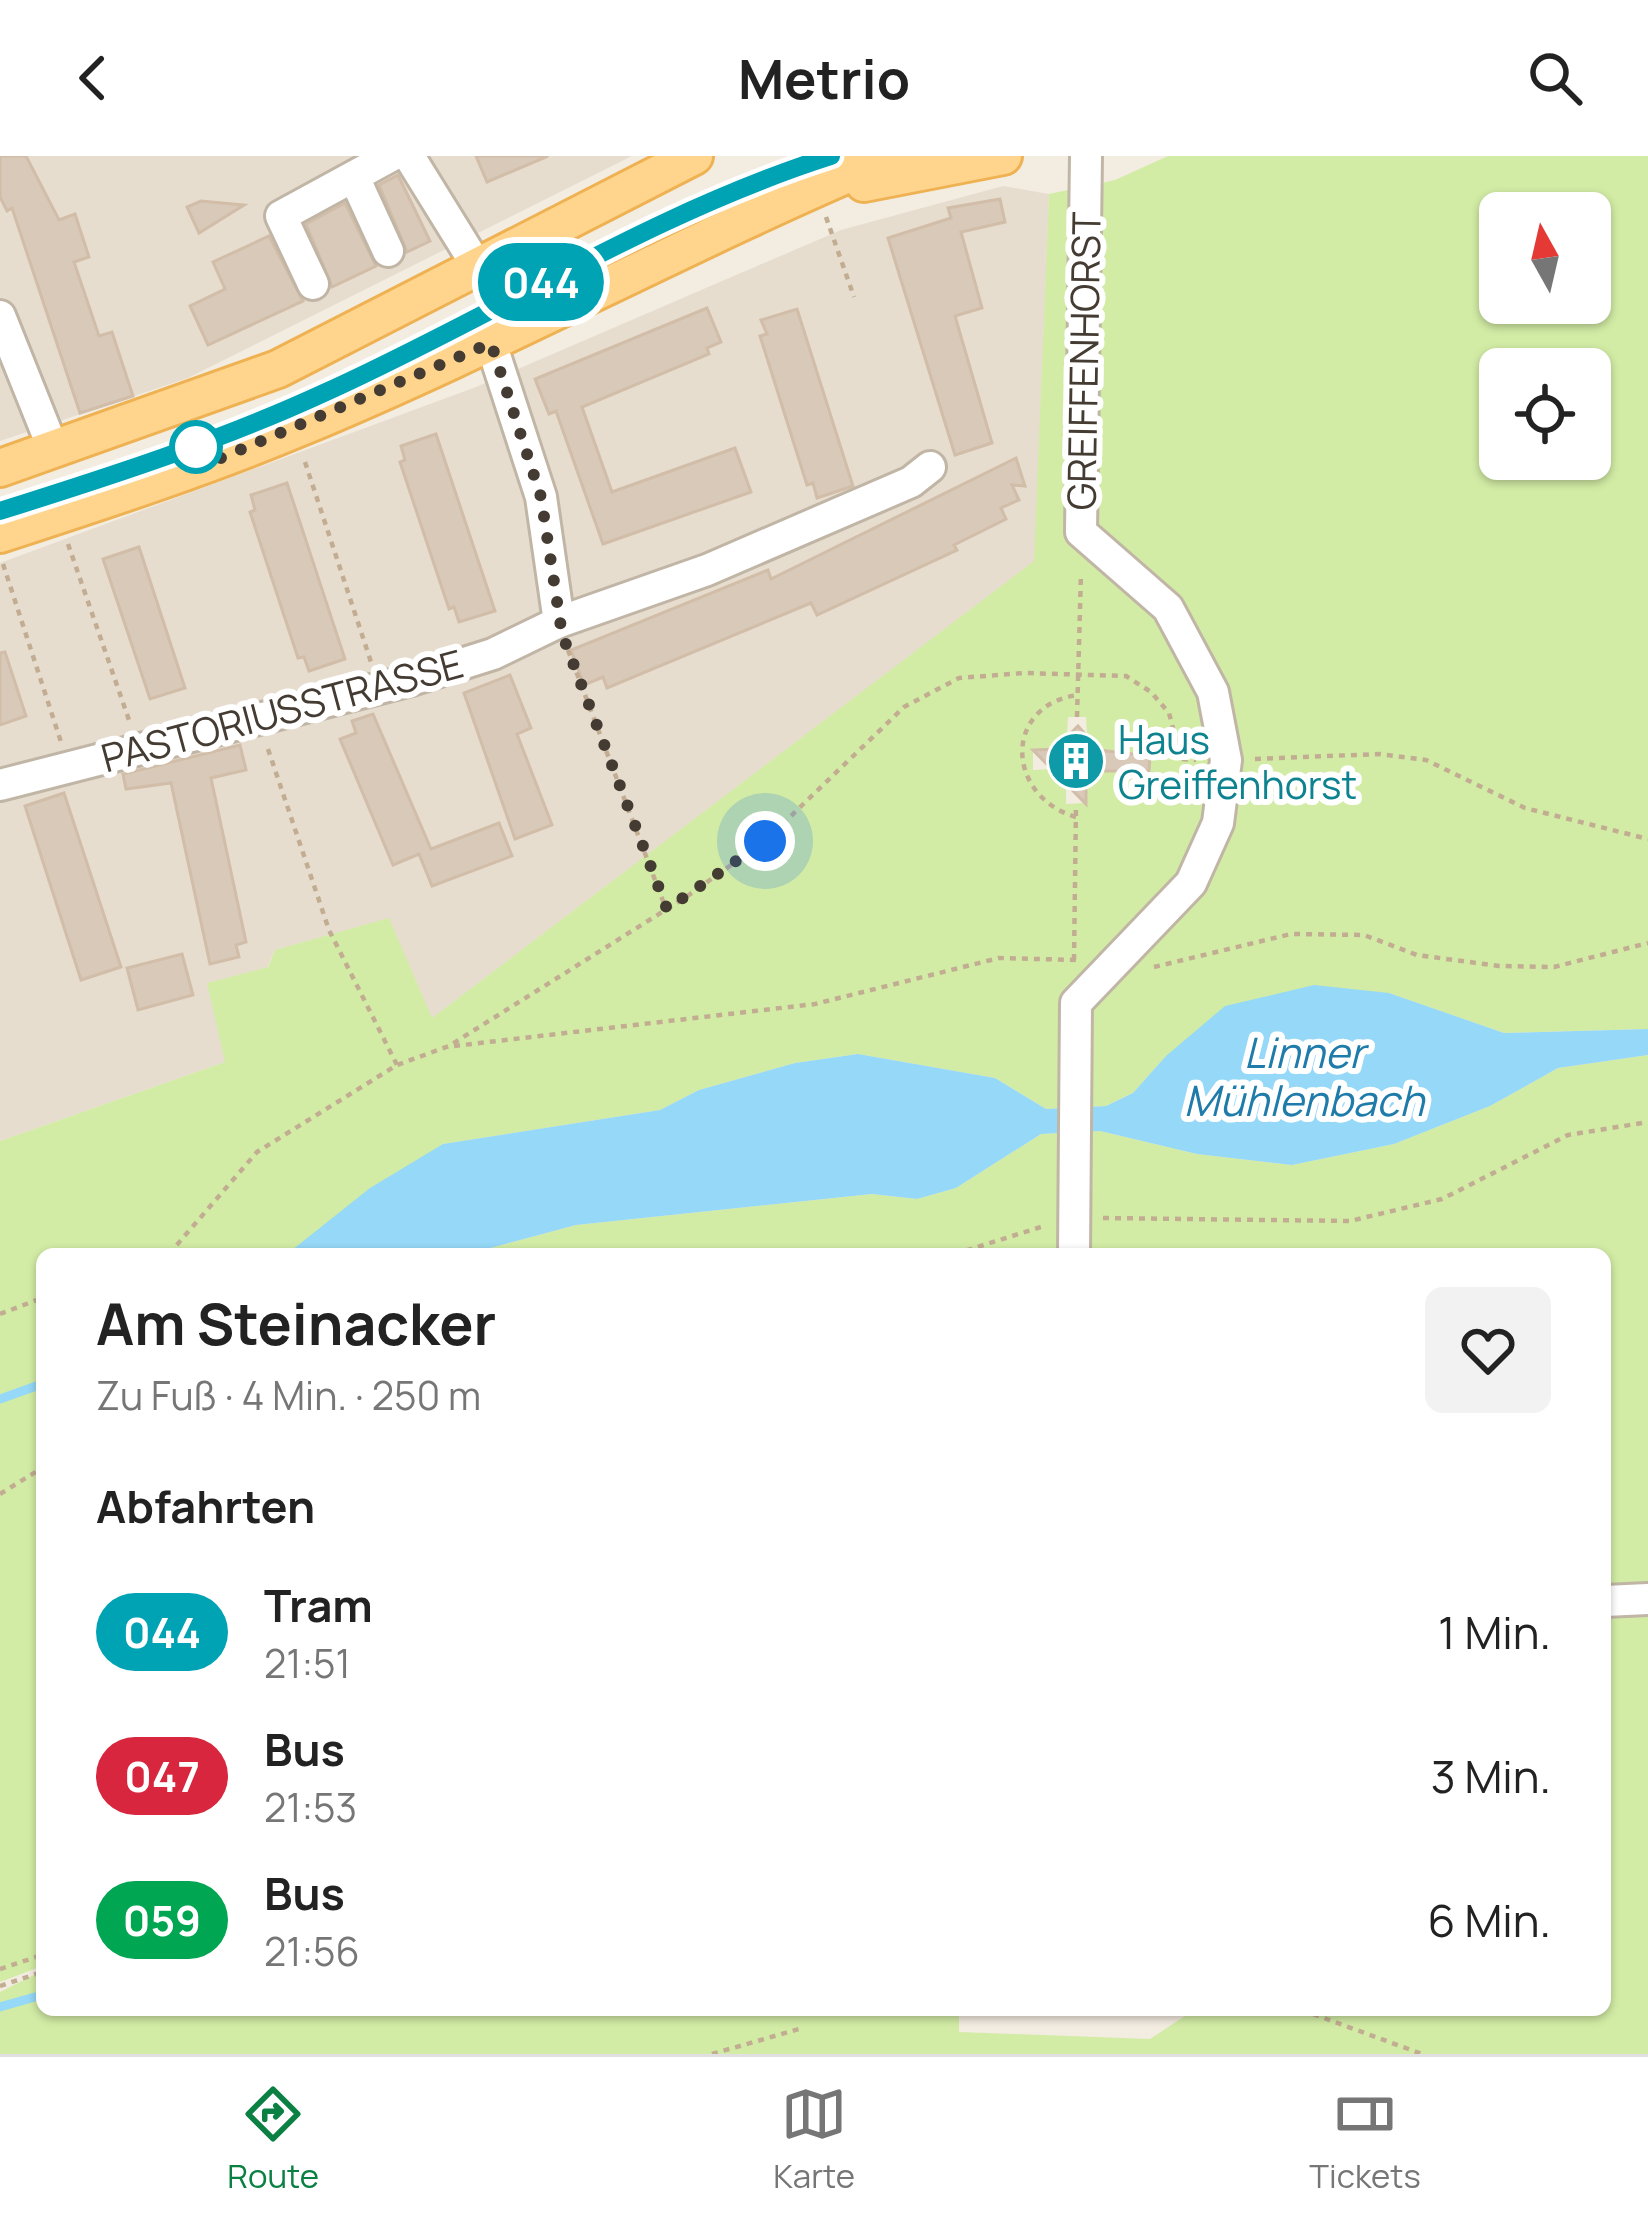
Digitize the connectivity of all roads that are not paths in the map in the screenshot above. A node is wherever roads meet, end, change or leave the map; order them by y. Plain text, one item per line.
1 (391, 156) edge
2 (410, 156) edge
3 (694, 156) edge
4 (890, 156) edge
5 (1003, 156) edge
6 (1086, 156) edge
7 (355, 179) junction
8 (773, 205) junction
9 (388, 251) dead end
10 (476, 266) junction
11 (313, 284) dead end
12 (0, 316) edge
13 (491, 343) junction
14 (53, 451) junction
15 (930, 467) dead end
16 (0, 468) edge
17 (1, 546) edge
18 (559, 622) junction
19 (0, 785) edge
20 (1074, 1248) edge
21 (1648, 1599) edge
22 (1611, 1601) edge

1 - 7 street
2 - 10 street
3 - 10 main road
4 - 8 main road
5 - 8 main road
6 - 20 street, GREIFFENHORST
7 - 9 street
7 - 11 street
8 - 13 main road
10 - 14 main road
12 - 14 street
13 - 17 main road
13 - 18 street
14 - 16 main road
15 - 18 street, PASTORIUSSTRASSE
18 - 19 street, PASTORIUSSTRASSE
21 - 22 street

